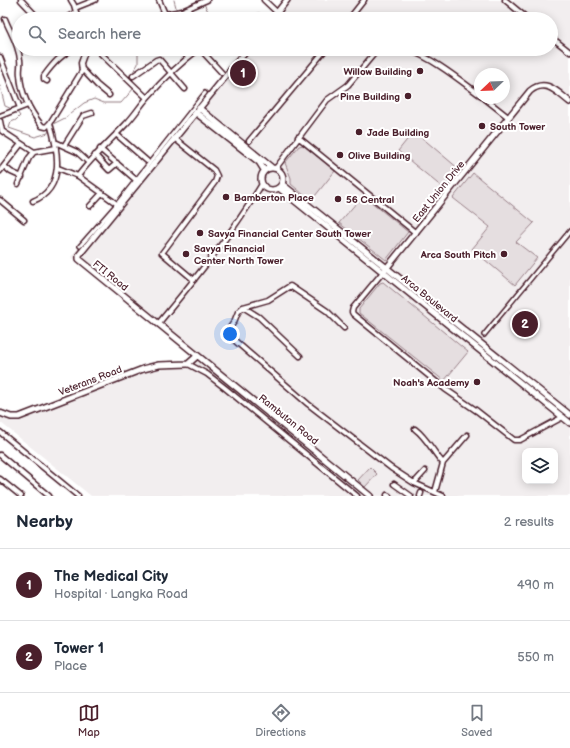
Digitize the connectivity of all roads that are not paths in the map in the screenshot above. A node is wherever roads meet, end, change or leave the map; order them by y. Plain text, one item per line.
1 (22, 0) edge
2 (71, 0) edge
3 (94, 0) edge
4 (159, 0) edge
5 (207, 0) edge
6 (264, 0) edge
7 (287, 0) edge
8 (364, 0) edge
9 (505, 0) edge
10 (76, 10) junction
11 (182, 11) joint
12 (33, 12) edge
13 (74, 12) edge
14 (164, 12) edge
15 (176, 12) edge
16 (275, 12) edge
17 (277, 12) edge
18 (355, 12) edge
19 (520, 12) edge
20 (5, 19) dead end
21 (12, 35) edge
22 (558, 43) edge
23 (570, 52) edge
24 (20, 56) edge
25 (62, 56) edge
26 (84, 56) edge
27 (103, 56) edge
28 (206, 56) edge
29 (242, 56) edge
30 (318, 56) edge
31 (372, 56) edge
32 (424, 56) edge
33 (0, 57) edge
34 (188, 57) edge
35 (82, 69) junction
36 (171, 73) junction
37 (222, 73) dead end
38 (134, 76) dead end
39 (47, 81) dead end
40 (185, 89) dead end
41 (474, 91) edge
42 (205, 93) dead end
43 (109, 95) dead end
44 (147, 98) junction
45 (570, 102) edge
46 (491, 104) edge
47 (28, 106) junction
48 (16, 110) junction
49 (197, 110) junction
50 (92, 113) dead end
51 (0, 116) edge
52 (508, 118) junction
53 (0, 121) edge
54 (50, 123) junction
55 (178, 129) junction
56 (116, 134) junction
57 (298, 137) junction
58 (174, 138) junction
59 (250, 141) dead end
60 (56, 142) junction
61 (21, 144) junction
62 (64, 146) junction
63 (56, 148) junction
64 (100, 150) junction
65 (34, 152) junction
66 (95, 155) junction
67 (147, 161) dead end
68 (88, 162) junction
69 (117, 163) junction
70 (1, 168) edge
71 (58, 168) junction
72 (273, 168) junction
73 (264, 170) junction
74 (22, 176) junction
75 (78, 176) junction
76 (136, 180) junction
77 (18, 184) dead end
78 (262, 184) junction
79 (280, 186) junction
80 (102, 193) junction
81 (0, 200) edge
82 (33, 201) dead end
83 (117, 204) junction
84 (90, 206) dead end
85 (24, 220) dead end
86 (570, 231) edge
87 (416, 233) junction
88 (80, 246) dead end
89 (157, 251) dead end
90 (162, 253) junction
91 (385, 270) junction
92 (194, 280) junction
93 (243, 307) junction
94 (158, 324) junction
95 (344, 328) dead end
96 (484, 335) dead end
97 (197, 356) junction
98 (300, 356) dead end
99 (188, 364) junction
100 (0, 413) edge
101 (568, 415) edge
102 (570, 422) edge
103 (415, 429) dead end
104 (0, 432) edge
105 (467, 435) dead end
106 (0, 455) edge
107 (443, 464) junction
108 (425, 471) dead end
109 (0, 479) edge
110 (414, 483) junction
111 (394, 484) dead end
112 (435, 492) junction
113 (21, 496) edge
114 (49, 496) edge
115 (78, 496) edge
116 (357, 496) edge
117 (370, 496) edge
118 (411, 496) edge
119 (443, 496) edge

1 - 12 street
2 - 10 street
3 - 10 street
4 - 14 street
5 - 11 street
6 - 16 street
7 - 17 street
8 - 18 street
9 - 19 street
10 - 13 street
11 - 15 street
20 - 21 street
22 - 23 street
24 - 47 street
25 - 39 street
26 - 35 street
27 - 44 street
28 - 37 street
29 - 49 street
30 - 59 street
31 - 57 street
32 - 41 street
33 - 48 street
34 - 36 street
35 - 43 street
35 - 54 street
36 - 38 street
36 - 40 street
36 - 44 street
42 - 55 street
44 - 56 street
45 - 52 street, East Union Drive
46 - 52 street
47 - 48 street
47 - 54 street
48 - 51 street
49 - 55 street
49 - 72 street
49 - 73 street
50 - 62 street
52 - 87 street, East Union Drive
53 - 61 street
54 - 60 street
55 - 58 street
55 - 76 street
56 - 64 street
56 - 67 street
57 - 72 street
57 - 87 street
58 - 90 street
58 - 94 street, FTI Road
60 - 62 street
60 - 63 street
61 - 65 street
61 - 70 street
62 - 68 street
63 - 65 street
63 - 71 street
64 - 66 street
64 - 69 street
65 - 74 street
66 - 68 street
66 - 69 street
68 - 75 street
69 - 76 street
70 - 74 street
71 - 75 street
71 - 82 street
72 - 73 street
72 - 79 street
73 - 78 street
74 - 77 street
75 - 80 street
76 - 83 street
78 - 79 street
78 - 92 street
79 - 91 street, Arca Boulevard
80 - 83 street
80 - 84 street
81 - 85 street
83 - 88 street
86 - 96 street
87 - 91 street, East Union Drive
89 - 90 street
90 - 92 street
91 - 101 street, Arca Boulevard
91 - 101 street, East Union Drive
92 - 94 street
93 - 95 street
93 - 98 street
93 - 110 street
94 - 97 street, FTI Road
97 - 99 street
97 - 117 street, Rambutan Road
99 - 100 street, Veterans Road
99 - 116 street, Veterans Road
101 - 102 street, Arca Boulevard
103 - 107 street
104 - 115 street
105 - 107 street
106 - 114 street
107 - 112 street
108 - 110 street
109 - 113 street
110 - 112 street
111 - 118 street
112 - 119 street

